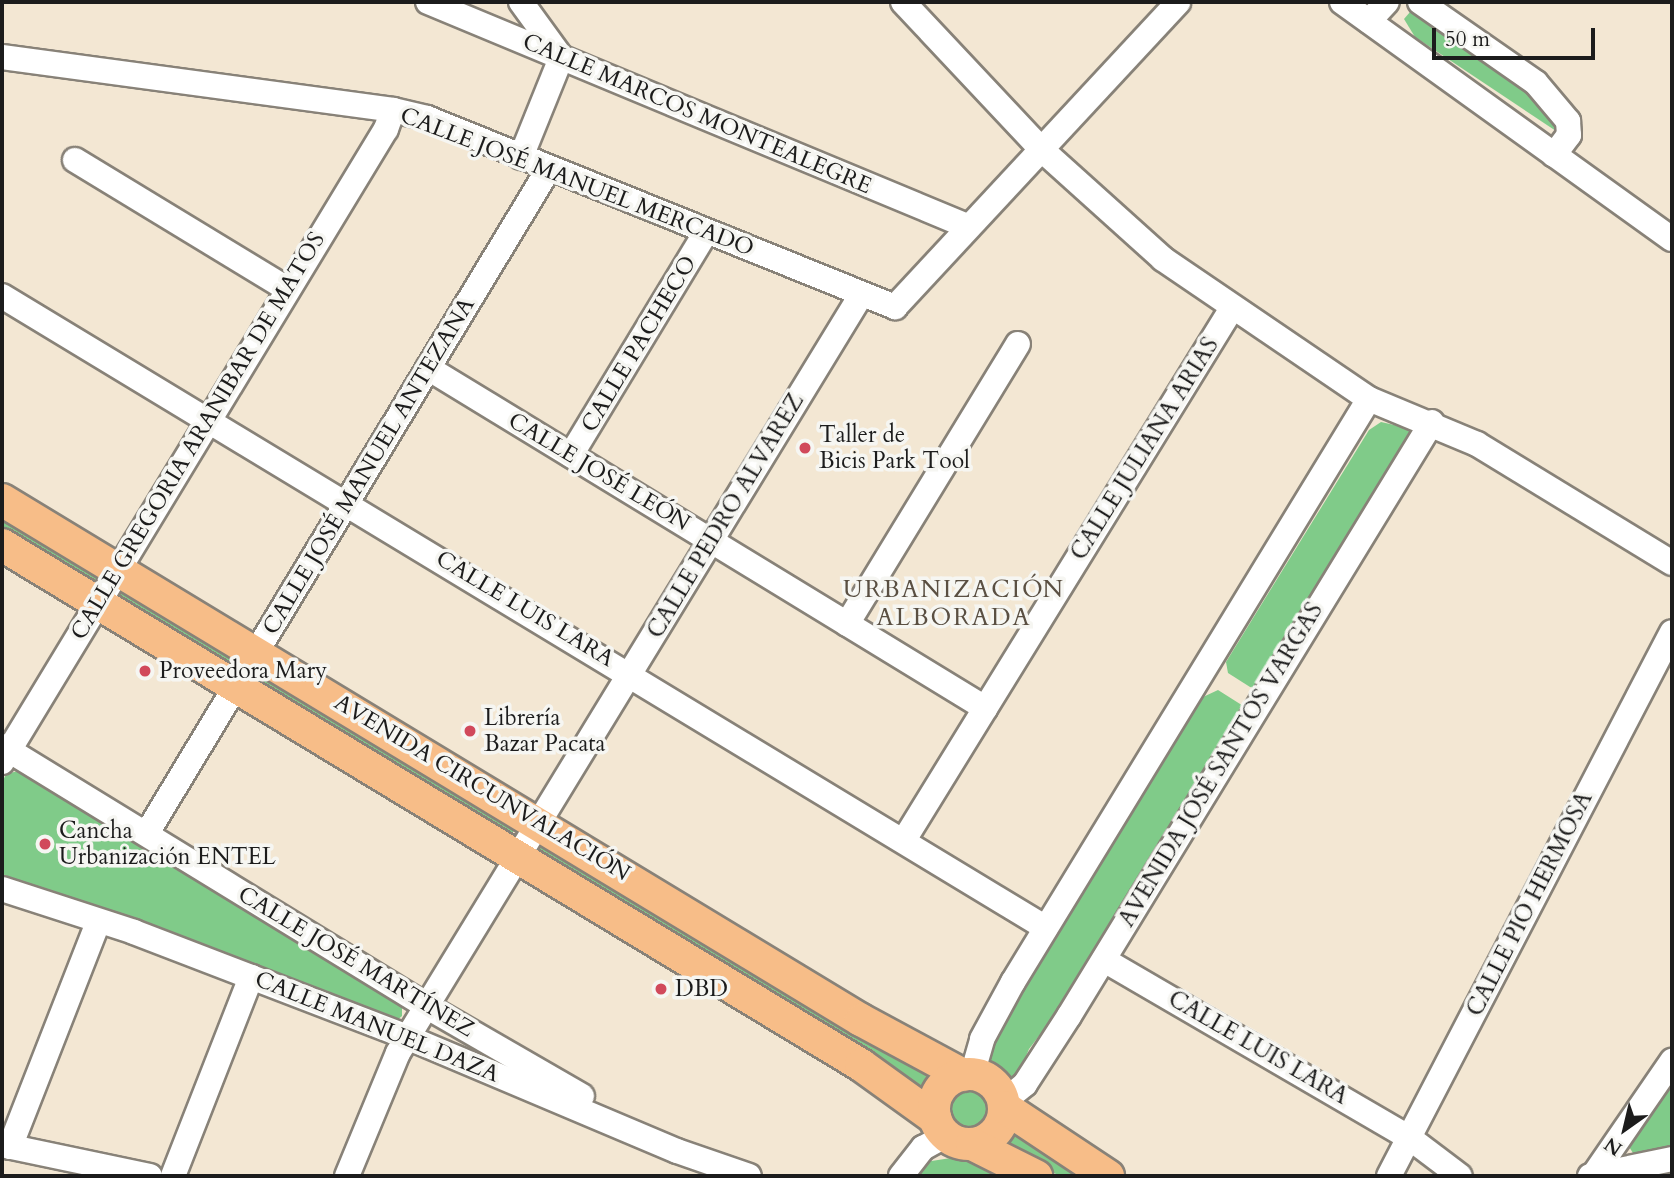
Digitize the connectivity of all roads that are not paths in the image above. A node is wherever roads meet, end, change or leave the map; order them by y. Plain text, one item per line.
1 (428, 2) edge
2 (521, 2) edge
3 (903, 2) edge
4 (1178, 2) edge
5 (1342, 2) edge
6 (1387, 2) edge
7 (1420, 2) edge
8 (1368, 21) junction
9 (2, 57) edge
10 (561, 58) junction
11 (393, 110) junction
12 (1041, 149) junction
13 (1554, 155) junction
14 (521, 157) junction
15 (75, 160) dead end
16 (548, 170) junction
17 (967, 226) junction
18 (706, 232) junction
19 (1672, 239) edge
20 (287, 289) junction
21 (861, 295) junction
22 (2, 296) edge
23 (1231, 308) junction
24 (1018, 344) dead end
25 (428, 368) junction
26 (1369, 400) junction
27 (206, 421) junction
28 (1432, 422) junction
29 (572, 455) junction
30 (2, 500) edge
31 (346, 502) junction
32 (711, 541) junction
33 (2, 545) edge
34 (1672, 563) edge
35 (117, 569) junction
36 (97, 603) junction
37 (847, 624) junction
38 (1672, 632) edge
39 (257, 651) junction
40 (631, 673) junction
41 (237, 684) junction
42 (985, 708) junction
43 (4, 753) edge
44 (536, 820) junction
45 (147, 833) junction
46 (904, 840) junction
47 (515, 854) junction
48 (2, 889) edge
49 (97, 923) junction
50 (1046, 928) junction
51 (1104, 960) junction
52 (251, 977) junction
53 (426, 1006) junction
54 (407, 1037) junction
55 (1672, 1061) edge
56 (967, 1075) junction
57 (1004, 1105) junction
58 (951, 1133) junction
59 (1411, 1139) junction
60 (6, 1146) edge
61 (677, 1151) junction
62 (1672, 1159) edge
63 (150, 1176) edge
64 (173, 1176) edge
65 (347, 1176) edge
66 (749, 1176) edge
67 (901, 1176) edge
68 (1036, 1176) edge
69 (1108, 1176) edge
70 (1389, 1176) edge
71 (1460, 1176) edge
72 (1591, 1176) edge

1 - 10 street, CALLE MARCOS MONTEALEGRE
2 - 10 street
3 - 12 street
4 - 12 street
5 - 8 street
6 - 8 street
7 - 13 street
8 - 13 street
9 - 11 street, CALLE JOSÉ MANUEL MERCADO
10 - 14 street
10 - 17 street, CALLE MARCOS MONTEALEGRE
11 - 14 street, CALLE JOSÉ MANUEL MERCADO
11 - 20 street, CALLE GREGORIA ARANIBAR DE MATOS
12 - 17 street
12 - 23 street
13 - 19 street
14 - 16 street, CALLE JOSÉ MANUEL MERCADO
15 - 20 street
16 - 18 street, CALLE JOSÉ MANUEL MERCADO
16 - 25 street, CALLE JOSÉ MANUEL ANTEZANA
17 - 21 street, CALLE JOSÉ MANUEL MERCADO
18 - 21 street, CALLE JOSÉ MANUEL MERCADO
18 - 29 street, CALLE PACHECO
20 - 27 street, CALLE GREGORIA ARANIBAR DE MATOS
21 - 32 street, CALLE PEDRO ALVAREZ
22 - 27 street, CALLE LUIS LARA
23 - 26 street
23 - 42 street, CALLE JULIANA ARIAS
24 - 37 street
25 - 29 street, CALLE JOSÉ LEÓN
25 - 31 street, CALLE JOSÉ MANUEL ANTEZANA
26 - 28 street
26 - 50 street
27 - 31 street, CALLE LUIS LARA
27 - 35 street, CALLE GREGORIA ARANIBAR DE MATOS
28 - 34 street
28 - 51 street, AVENIDA JOSÉ SANTOS VARGAS
29 - 32 street, CALLE JOSÉ LEÓN
30 - 35 main road, AVENIDA CIRCUNVALACIÓN
31 - 39 street, CALLE JOSÉ MANUEL ANTEZANA
31 - 40 street, CALLE LUIS LARA
32 - 37 street, CALLE JOSÉ LEÓN
32 - 40 street, CALLE PEDRO ALVAREZ
33 - 36 main road, AVENIDA CIRCUNVALACIÓN
35 - 36 street, CALLE GREGORIA ARANIBAR DE MATOS
35 - 39 main road, AVENIDA CIRCUNVALACIÓN
36 - 41 main road, AVENIDA CIRCUNVALACIÓN
36 - 43 street, CALLE GREGORIA ARANIBAR DE MATOS
37 - 42 street, CALLE JOSÉ LEÓN
38 - 59 street, CALLE PIO HERMOSA
39 - 41 street, CALLE JOSÉ MANUEL ANTEZANA
39 - 44 main road, AVENIDA CIRCUNVALACIÓN
40 - 44 street, CALLE PEDRO ALVAREZ
40 - 46 street, CALLE LUIS LARA
41 - 45 street, CALLE JOSÉ MANUEL ANTEZANA
41 - 47 main road, AVENIDA CIRCUNVALACIÓN
42 - 46 street, CALLE JULIANA ARIAS
43 - 45 street, CALLE JOSÉ MARTÍNEZ
44 - 47 street, CALLE PEDRO ALVAREZ
44 - 56 main road, AVENIDA CIRCUNVALACIÓN
45 - 53 street, CALLE JOSÉ MARTÍNEZ
46 - 50 street, CALLE LUIS LARA
47 - 53 street, CALLE PEDRO ALVAREZ
47 - 58 main road, AVENIDA CIRCUNVALACIÓN
48 - 49 street, CALLE MANUEL DAZA
49 - 52 street, CALLE MANUEL DAZA
49 - 60 street
50 - 56 street
51 - 57 street, AVENIDA JOSÉ SANTOS VARGAS
51 - 59 street, CALLE LUIS LARA
52 - 54 street, CALLE MANUEL DAZA
52 - 64 street
53 - 54 street, CALLE PEDRO ALVAREZ
53 - 61 street, CALLE JOSÉ MARTÍNEZ
54 - 61 street, CALLE MANUEL DAZA
54 - 65 street, CALLE PEDRO ALVAREZ
55 - 72 street
56 - 57 main road
56 - 58 main road
57 - 58 main road
57 - 69 main road
58 - 67 street
58 - 68 main road, AVENIDA CIRCUNVALACIÓN
59 - 70 street, CALLE PIO HERMOSA
59 - 71 street, CALLE LUIS LARA
60 - 63 street
61 - 66 street, CALLE MANUEL DAZA
62 - 72 street

